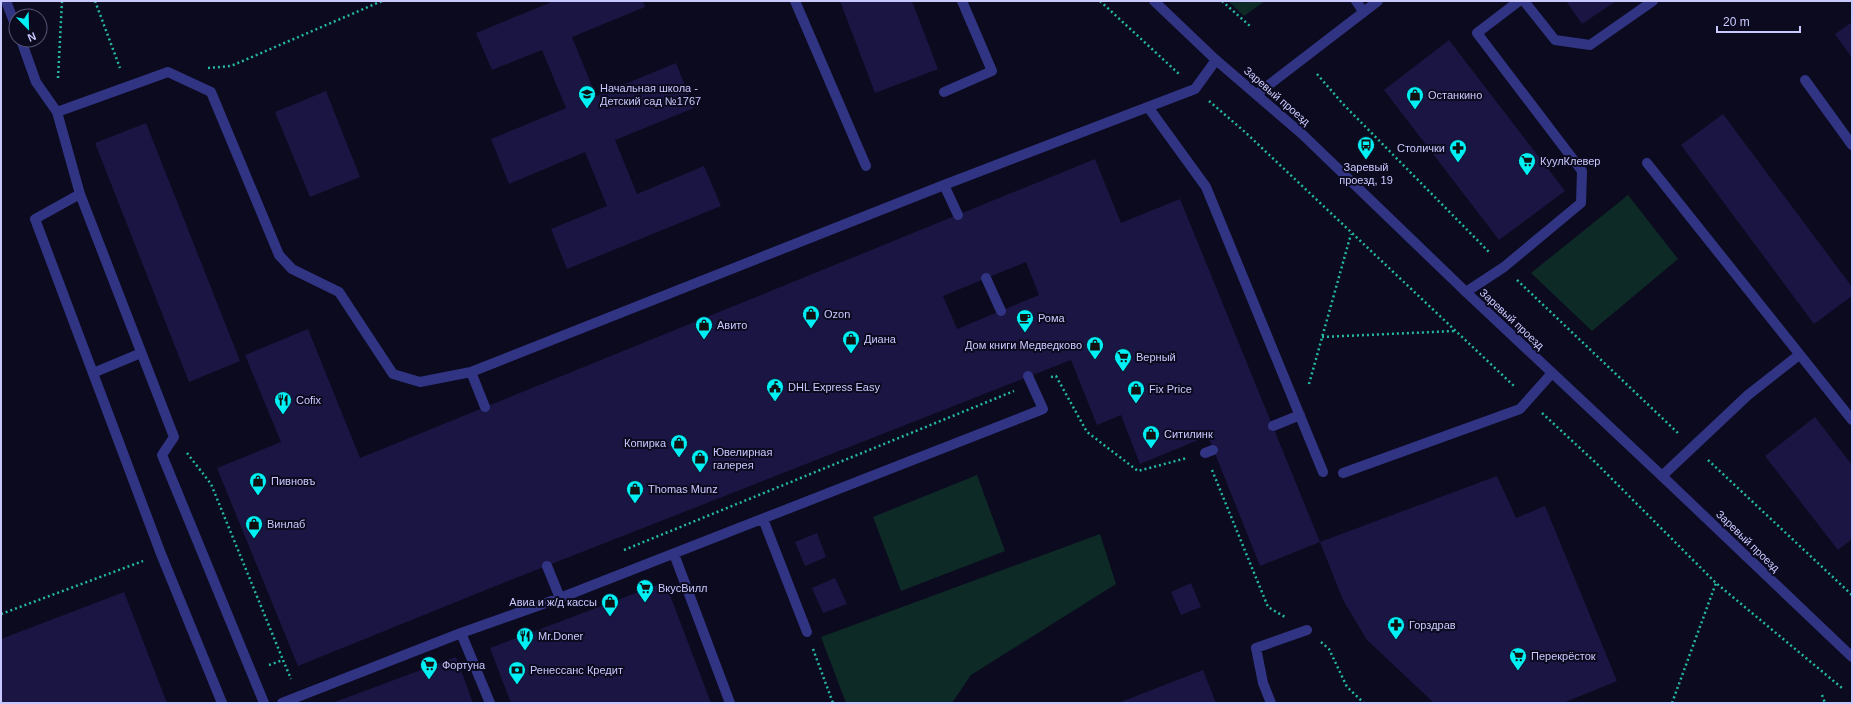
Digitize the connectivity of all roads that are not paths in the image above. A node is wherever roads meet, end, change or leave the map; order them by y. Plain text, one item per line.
1 (795, 1) edge
2 (962, 1) edge
3 (1154, 1) edge
4 (1356, 1) edge
5 (1378, 1) edge
6 (1519, 1) edge
7 (1524, 1) edge
8 (1653, 1) edge
9 (1363, 12) junction
10 (24, 48) edge
11 (1216, 60) junction
12 (1805, 80) dead end
13 (944, 92) dead end
14 (1257, 94) junction
15 (1148, 107) junction
16 (57, 112) junction
17 (1848, 132) edge
18 (1852, 145) edge
19 (1647, 163) dead end
20 (866, 166) dead end
21 (944, 185) junction
22 (80, 194) junction
23 (958, 215) dead end
24 (986, 278) dead end
25 (1466, 292) junction
26 (1001, 311) dead end
27 (141, 354) junction
28 (1798, 355) junction
29 (471, 372) junction
30 (93, 373) junction
31 (1552, 373) junction
32 (1028, 376) dead end
33 (485, 407) dead end
34 (1300, 416) junction
35 (1852, 420) edge
36 (1272, 426) dead end
37 (1323, 472) dead end
38 (1342, 473) dead end
39 (1662, 476) junction
40 (763, 519) junction
41 (674, 554) junction
42 (547, 566) dead end
43 (560, 598) junction
44 (1307, 630) dead end
45 (807, 632) road end
46 (461, 633) junction
47 (1852, 657) edge
48 (222, 703) edge
49 (264, 703) edge
50 (282, 703) edge
51 (490, 703) edge
52 (730, 703) edge
53 (1271, 703) edge

1 - 20 street
2 - 13 street
3 - 11 street, Заревый проезд
4 - 9 street
5 - 9 street
6 - 25 street
7 - 8 street
9 - 14 street
10 - 16 street
11 - 14 street, Заревый проезд
11 - 15 street
12 - 17 street
14 - 25 street, Заревый проезд
15 - 21 street
15 - 34 street
16 - 22 street
16 - 29 street
17 - 18 street
19 - 28 street
21 - 23 street
21 - 29 street
22 - 27 street
22 - 30 street
24 - 26 street
25 - 31 street, Заревый проезд
27 - 30 street
27 - 49 street
28 - 35 street
28 - 39 street
29 - 33 street
30 - 48 street
31 - 38 street
31 - 39 street, Заревый проезд
32 - 40 street
34 - 36 street
34 - 37 street
39 - 47 street, Заревый проезд
40 - 41 street
40 - 45 street
41 - 43 street
41 - 52 street
42 - 43 street
43 - 46 street
44 - 53 street
46 - 50 street
46 - 51 street

